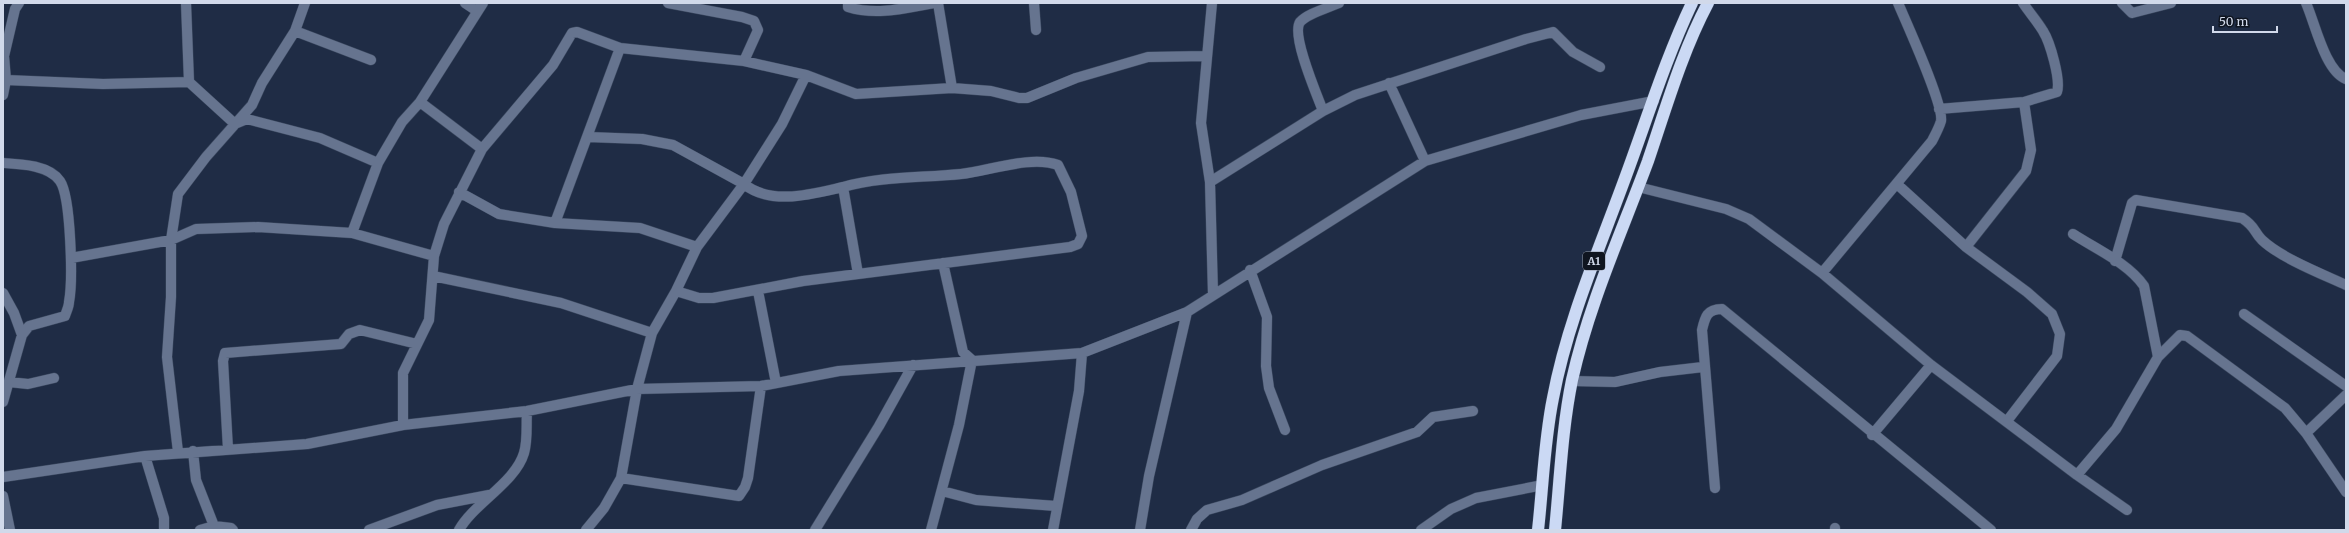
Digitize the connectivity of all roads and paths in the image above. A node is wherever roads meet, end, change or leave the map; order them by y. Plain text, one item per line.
1 (19, 3) edge
2 (186, 3) edge
3 (305, 3) edge
4 (464, 3) edge
5 (668, 3) edge
6 (848, 3) edge
7 (934, 3) edge
8 (938, 3) edge
9 (1034, 3) edge
10 (1212, 3) edge
11 (1339, 3) edge
12 (1692, 3) edge
13 (1708, 3) edge
14 (1898, 3) edge
15 (2022, 3) edge
16 (2122, 3) edge
17 (2170, 3) edge
18 (2306, 3) edge
19 (687, 5) edge
20 (480, 7) edge
21 (1036, 30) dead end
22 (295, 31) junction
23 (620, 48) junction
24 (1206, 56) junction
25 (371, 60) dead end
26 (744, 61) junction
27 (1600, 67) dead end
28 (806, 75) junction
29 (2346, 78) edge
30 (6, 80) junction
31 (189, 82) junction
32 (1390, 83) junction
33 (952, 88) junction
34 (3, 95) edge
35 (1654, 101) junction
36 (420, 102) junction
37 (2024, 102) junction
38 (1939, 109) junction
39 (1323, 111) junction
40 (235, 124) junction
41 (588, 137) junction
42 (482, 149) junction
43 (1425, 161) junction
44 (3, 163) edge
45 (378, 163) junction
46 (1210, 182) junction
47 (744, 184) junction
48 (1898, 185) junction
49 (843, 187) junction
50 (1638, 187) junction
51 (459, 192) junction
52 (555, 223) junction
53 (352, 233) junction
54 (2073, 234) dead end
55 (171, 240) junction
56 (697, 247) junction
57 (1966, 247) junction
58 (434, 256) junction
59 (71, 258) junction
60 (2115, 261) junction
61 (943, 263) junction
62 (1250, 270) junction
63 (858, 274) junction
64 (1822, 274) junction
65 (433, 276) junction
66 (2346, 285) edge
67 (758, 291) junction
68 (676, 292) junction
69 (3, 293) edge
70 (1213, 294) junction
71 (1187, 312) junction
72 (2244, 314) dead end
73 (652, 333) junction
74 (22, 335) junction
75 (417, 344) junction
76 (1082, 353) junction
77 (2158, 357) junction
78 (972, 360) junction
79 (913, 365) junction
80 (1931, 365) junction
81 (1703, 367) junction
82 (54, 378) dead end
83 (1572, 381) junction
84 (9, 382) junction
85 (776, 383) junction
86 (761, 386) junction
87 (2346, 386) edge
88 (637, 389) junction
89 (2346, 394) edge
90 (3, 402) edge
91 (528, 410) junction
92 (1474, 411) dead end
93 (2007, 421) junction
94 (403, 426) junction
95 (1285, 430) dead end
96 (2306, 433) junction
97 (1872, 435) junction
98 (228, 449) junction
99 (178, 452) junction
100 (193, 452) junction
101 (145, 456) junction
102 (2077, 475) junction
103 (3, 477) edge
104 (620, 478) junction
105 (1543, 485) junction
106 (1715, 488) dead end
107 (942, 491) junction
108 (2346, 492) edge
109 (489, 495) junction
110 (3, 496) edge
111 (1056, 506) junction
112 (2127, 510) dead end
113 (214, 526) junction
114 (10, 530) edge
115 (164, 530) edge
116 (200, 530) edge
117 (233, 530) edge
118 (369, 530) edge
119 (459, 530) edge
120 (586, 530) edge
121 (816, 530) edge
122 (931, 530) edge
123 (1053, 530) edge
124 (1140, 530) edge
125 (1191, 530) edge
126 (1421, 530) edge
127 (1538, 530) edge
128 (1555, 530) edge
129 (1991, 530) edge

1 - 30 street
2 - 31 street
3 - 22 street
4 - 20 street
5 - 19 street
6 - 7 street
8 - 33 street
9 - 21 street
10 - 24 street
11 - 39 street
12 - 35 highway, A1
13 - 50 highway, A1
14 - 38 street
15 - 37 street
16 - 17 street
18 - 29 street
19 - 26 street
20 - 36 street
22 - 25 street
22 - 40 street
23 - 26 street
23 - 41 street
23 - 42 street
24 - 33 street
24 - 46 street
26 - 28 street
27 - 32 street
28 - 33 street
28 - 47 street
30 - 31 street
30 - 34 street
31 - 40 street
32 - 39 street
32 - 43 street
35 - 43 street
35 - 105 highway, A1
36 - 42 street
36 - 45 street
37 - 38 street
37 - 57 street
38 - 48 street
39 - 46 street
40 - 45 street
40 - 55 street
41 - 47 street
41 - 52 street
42 - 51 street
43 - 62 street
44 - 59 street
45 - 53 street
46 - 70 street
47 - 49 street
47 - 56 street
48 - 57 street
48 - 64 street
49 - 61 street
49 - 63 street
50 - 64 street
50 - 83 highway, A1
51 - 52 street
51 - 58 street
52 - 56 street
53 - 55 street
53 - 58 street
54 - 60 street
55 - 59 street
55 - 99 street
56 - 68 street
57 - 93 street
58 - 65 street
59 - 74 street
60 - 66 street
60 - 77 street
61 - 63 street
61 - 78 street
62 - 70 street
62 - 95 street
63 - 67 street
64 - 80 street
65 - 73 street
65 - 75 street
67 - 68 street
67 - 85 street
68 - 73 street
69 - 74 street
70 - 71 street
71 - 76 street
71 - 124 street
72 - 87 street
73 - 88 street
74 - 84 street
75 - 94 street
75 - 98 street
76 - 78 street
76 - 111 street
77 - 96 street
77 - 102 street
78 - 79 street
78 - 107 street
79 - 85 street
79 - 121 street
80 - 93 street
80 - 97 street
81 - 83 street
81 - 97 street
81 - 106 street
82 - 84 street
83 - 128 highway, A1
84 - 90 street
85 - 86 street
86 - 88 street
86 - 104 street
88 - 91 street
88 - 104 street
89 - 96 street
91 - 94 street
91 - 109 street
92 - 125 street
93 - 102 street
94 - 98 street
96 - 108 street
97 - 129 street
98 - 100 street
99 - 100 street
99 - 101 street
100 - 113 street
101 - 103 street
101 - 115 street
102 - 112 street
104 - 120 street
105 - 126 street
105 - 127 highway, A1
107 - 111 street
107 - 122 street
109 - 118 street
109 - 119 street
110 - 114 street
111 - 123 street
113 - 116 street
113 - 117 street

